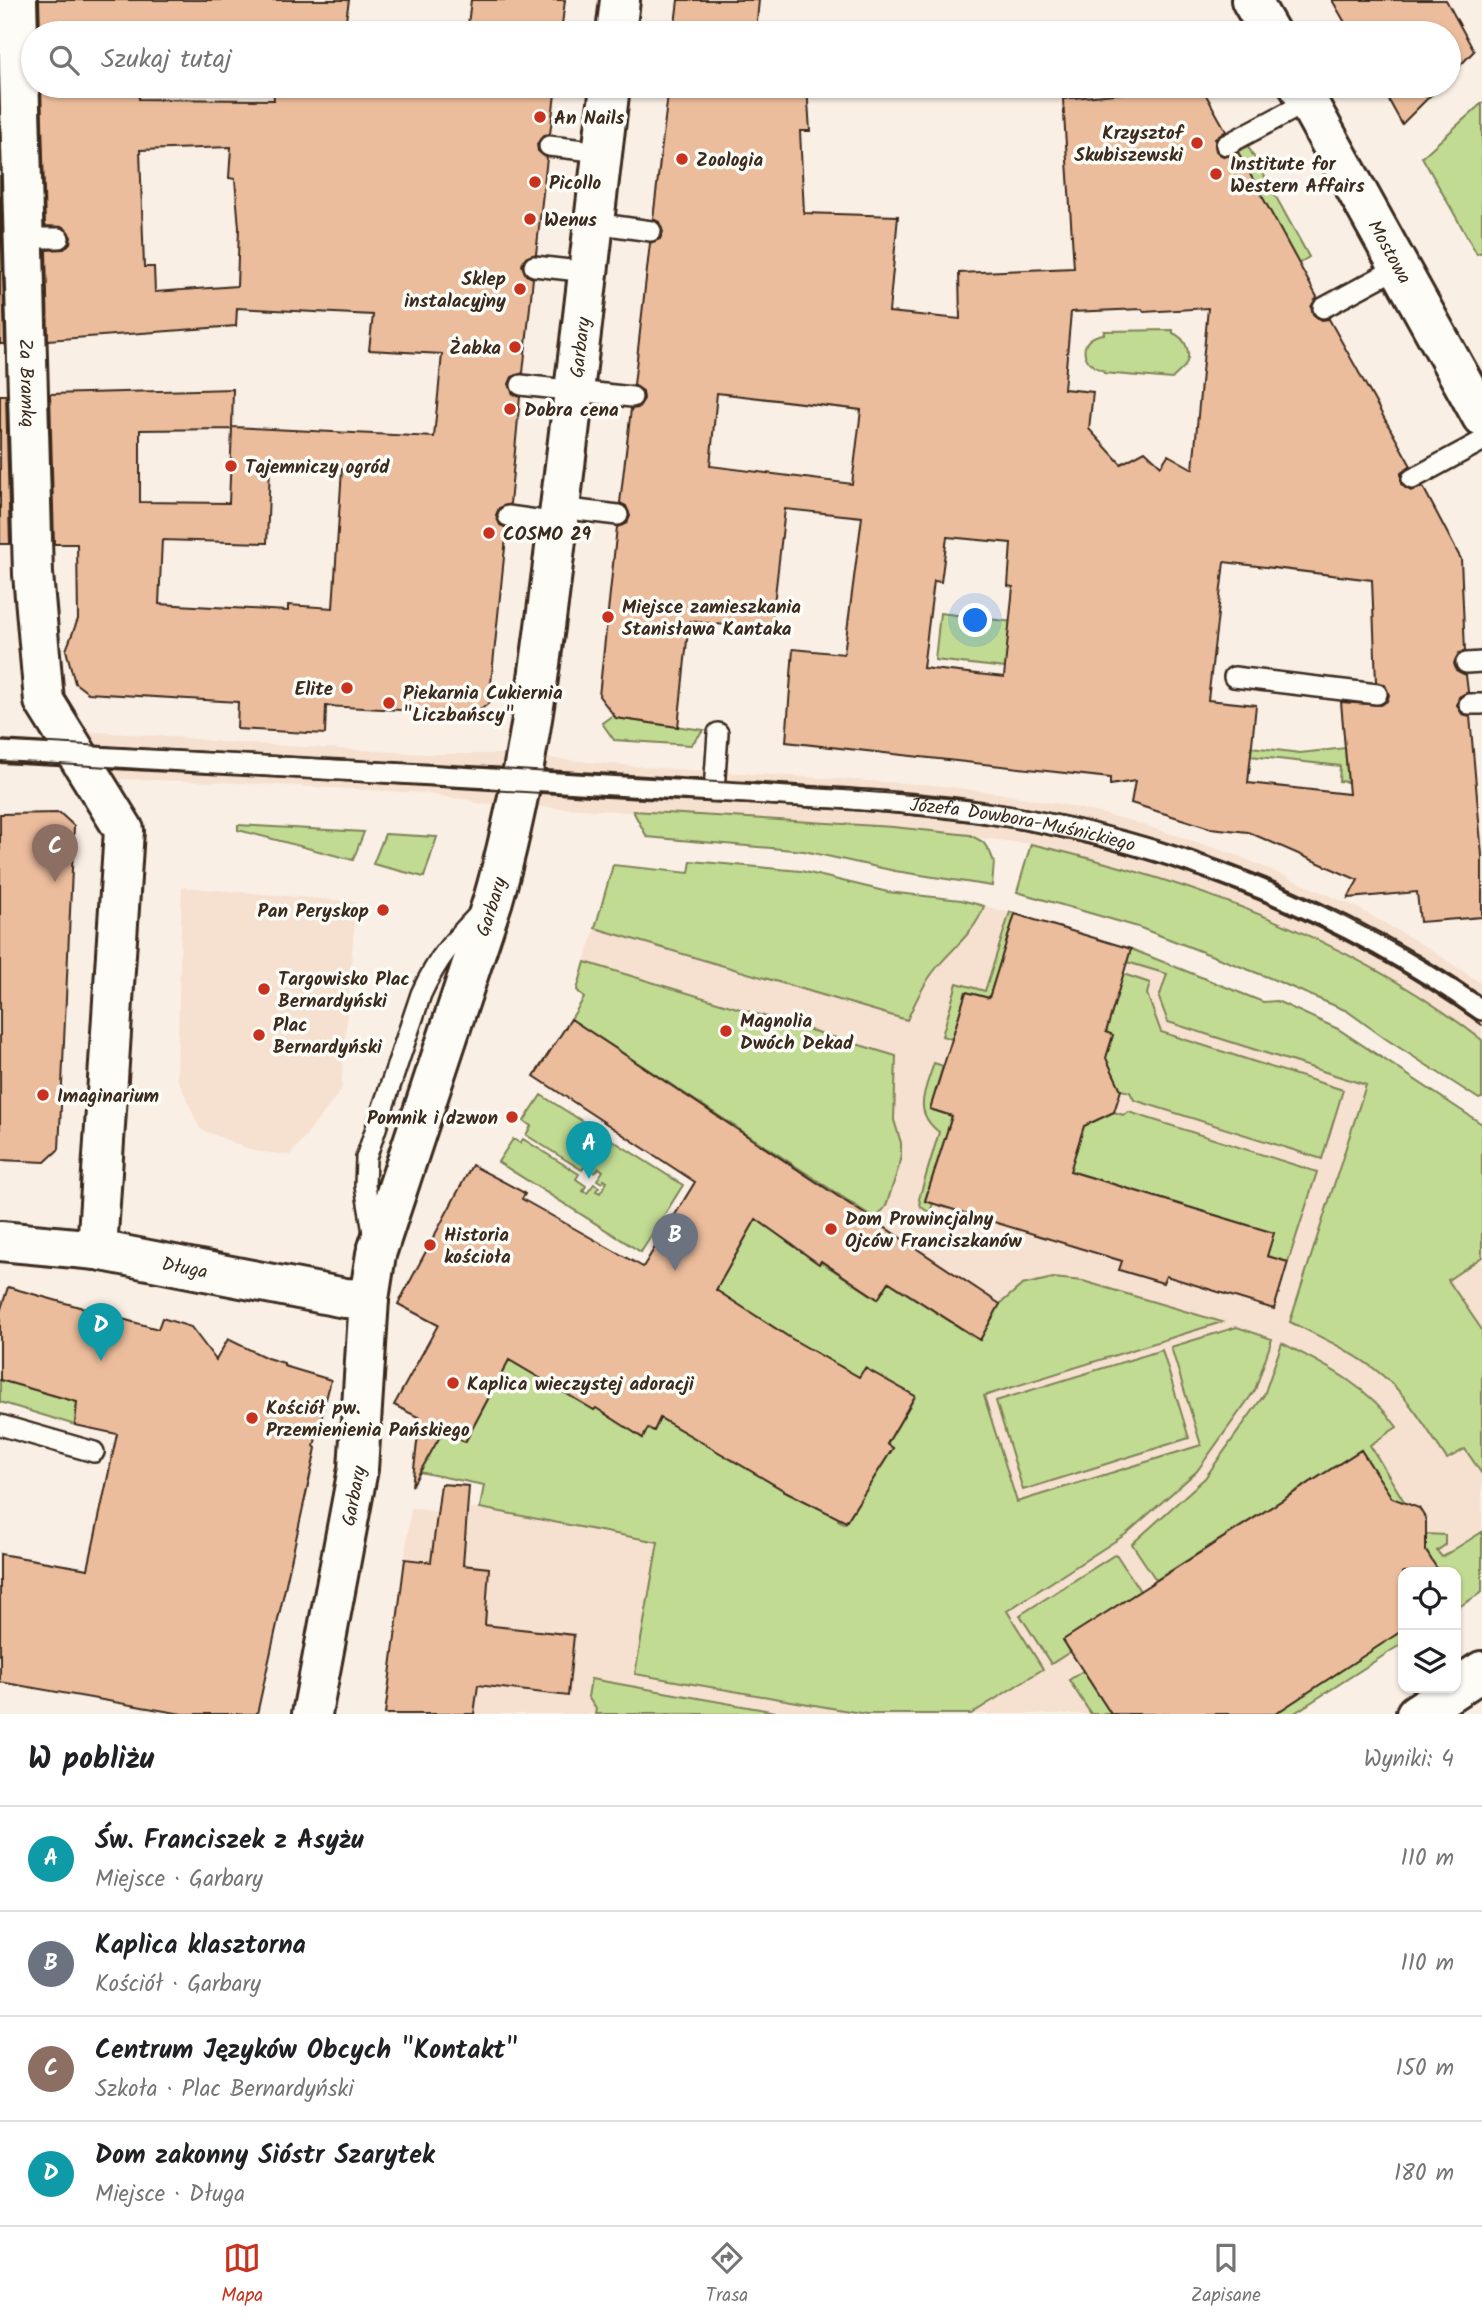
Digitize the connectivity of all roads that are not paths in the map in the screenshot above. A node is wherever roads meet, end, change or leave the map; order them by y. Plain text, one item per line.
1 (17, 0) edge
2 (620, 0) edge
3 (1251, 0) edge
4 (617, 21) edge
5 (1263, 21) edge
6 (21, 40) edge
7 (27, 98) edge
8 (609, 98) edge
9 (1297, 98) edge
10 (1305, 98) edge
11 (1226, 145) dead end
12 (549, 146) dead end
13 (602, 152) junction
14 (593, 223) junction
15 (652, 230) dead end
16 (534, 266) dead end
17 (1399, 267) junction
18 (588, 272) junction
19 (1323, 308) dead end
20 (521, 385) dead end
21 (574, 391) junction
22 (632, 397) dead end
23 (1482, 417) edge
24 (1482, 441) edge
25 (1412, 480) dead end
26 (559, 515) junction
27 (618, 515) dead end
28 (508, 516) dead end
29 (1234, 677) dead end
30 (1377, 694) dead end
31 (718, 733) dead end
32 (0, 752) edge
33 (77, 757) junction
34 (522, 780) junction
35 (714, 790) junction
36 (1482, 1010) edge
37 (0, 1241) edge
38 (97, 1250) junction
39 (369, 1299) junction
40 (0, 1424) edge
41 (94, 1452) dead end
42 (1482, 1671) edge
43 (312, 1714) edge
44 (1416, 1714) edge

1 - 6 street, Za Bramką
2 - 4 street
3 - 5 street
7 - 33 street, Za Bramką
8 - 13 street, Garbary
9 - 11 lane
10 - 17 street, Mostowa
12 - 13 lane
13 - 14 street, Garbary
14 - 15 lane
14 - 18 street, Garbary
16 - 18 lane
17 - 19 lane
17 - 23 street, Mostowa
18 - 21 street, Garbary
20 - 21 lane
21 - 22 lane
21 - 26 street, Garbary
24 - 25 lane
26 - 27 lane
26 - 28 lane
26 - 34 street, Garbary
29 - 30 lane
31 - 35 lane
32 - 33 lane
33 - 34 lane
33 - 38 street
34 - 35 lane, Józefa Dowbora-Muśnickiego
34 - 39 street, Garbary
35 - 36 lane, Józefa Dowbora-Muśnickiego
37 - 38 street, Długa
38 - 39 street, Długa
39 - 43 street, Garbary
40 - 41 lane
42 - 44 street

